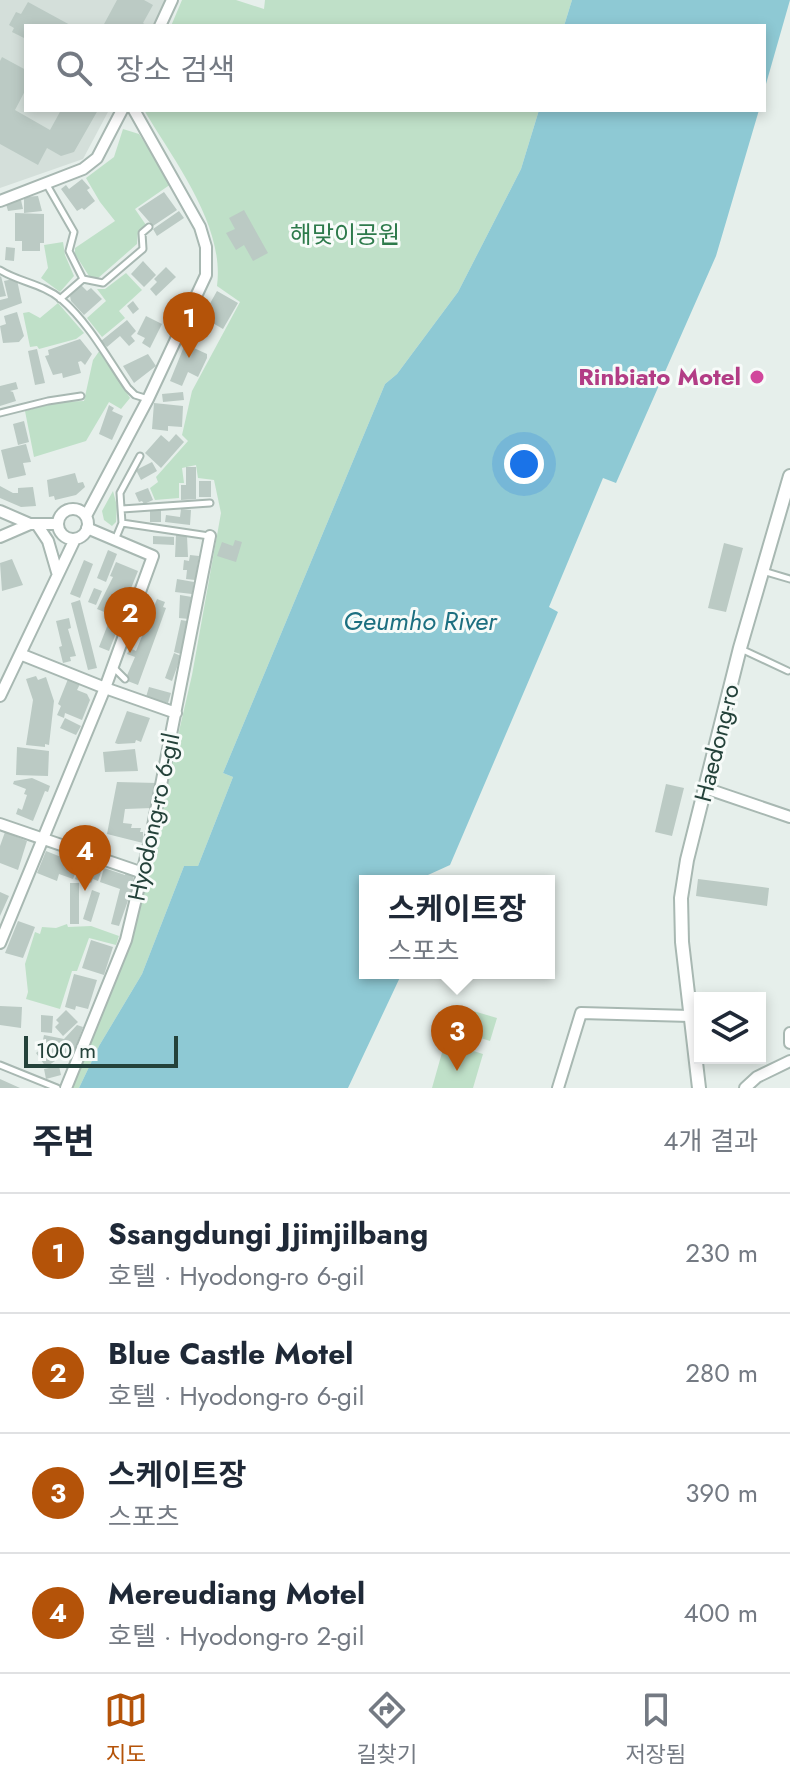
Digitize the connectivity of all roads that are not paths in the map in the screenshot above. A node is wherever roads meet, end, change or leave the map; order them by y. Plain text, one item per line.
1 (172, 0) edge
2 (161, 24) edge
3 (121, 112) edge
4 (135, 112) edge
5 (46, 183) junction
6 (0, 201) edge
7 (149, 227) dead end
8 (0, 270) edge
9 (83, 279) junction
10 (60, 299) junction
11 (81, 396) dead end
12 (148, 399) junction
13 (0, 413) edge
14 (140, 456) dead end
15 (790, 479) edge
16 (210, 503) dead end
17 (122, 509) junction
18 (0, 511) edge
19 (87, 522) junction
20 (122, 523) junction
21 (58, 524) junction
22 (34, 525) junction
23 (210, 536) joint
24 (0, 537) edge
25 (75, 539) junction
26 (115, 541) junction
27 (762, 571) junction
28 (57, 572) junction
29 (790, 579) edge
30 (740, 648) junction
31 (20, 654) junction
32 (113, 667) junction
33 (788, 671) dead end
34 (125, 679) dead end
35 (105, 688) junction
36 (0, 696) edge
37 (176, 713) junction
38 (705, 788) junction
39 (790, 817) edge
40 (0, 824) edge
41 (41, 839) junction
42 (143, 873) junction
43 (0, 943) edge
44 (690, 1016) junction
45 (790, 1033) edge
46 (790, 1043) edge
47 (790, 1061) edge
48 (0, 1065) edge
49 (57, 1088) edge
50 (66, 1088) edge
51 (558, 1088) edge
52 (699, 1088) edge
53 (745, 1088) edge

1 - 2 street
3 - 5 street
4 - 12 street
5 - 6 street
5 - 9 lane
7 - 9 lane
8 - 10 lane
9 - 10 lane
10 - 12 lane
11 - 13 lane
12 - 19 street
14 - 17 lane
15 - 27 street, Haedong-ro
16 - 17 lane
17 - 20 lane
18 - 22 street
19 - 21 street
19 - 25 street
19 - 26 street
20 - 23 lane
20 - 26 lane
21 - 22 street
21 - 25 street
22 - 24 street
22 - 28 street
23 - 37 street, Hyodong-ro 6-gil
25 - 28 street
26 - 32 street
27 - 29 lane
27 - 30 street, Haedong-ro
28 - 31 street
30 - 33 lane
30 - 38 street, Haedong-ro
31 - 35 street
31 - 36 street
32 - 34 lane
32 - 35 street
35 - 37 street
35 - 41 street
37 - 42 street, Hyodong-ro 6-gil
38 - 39 street
38 - 44 street, Haedong-ro
40 - 41 street
41 - 42 street
41 - 43 street
42 - 50 street, Hyodong-ro 6-gil
44 - 51 street
44 - 52 street, Haedong-ro
45 - 46 street
47 - 53 street
48 - 49 lane

